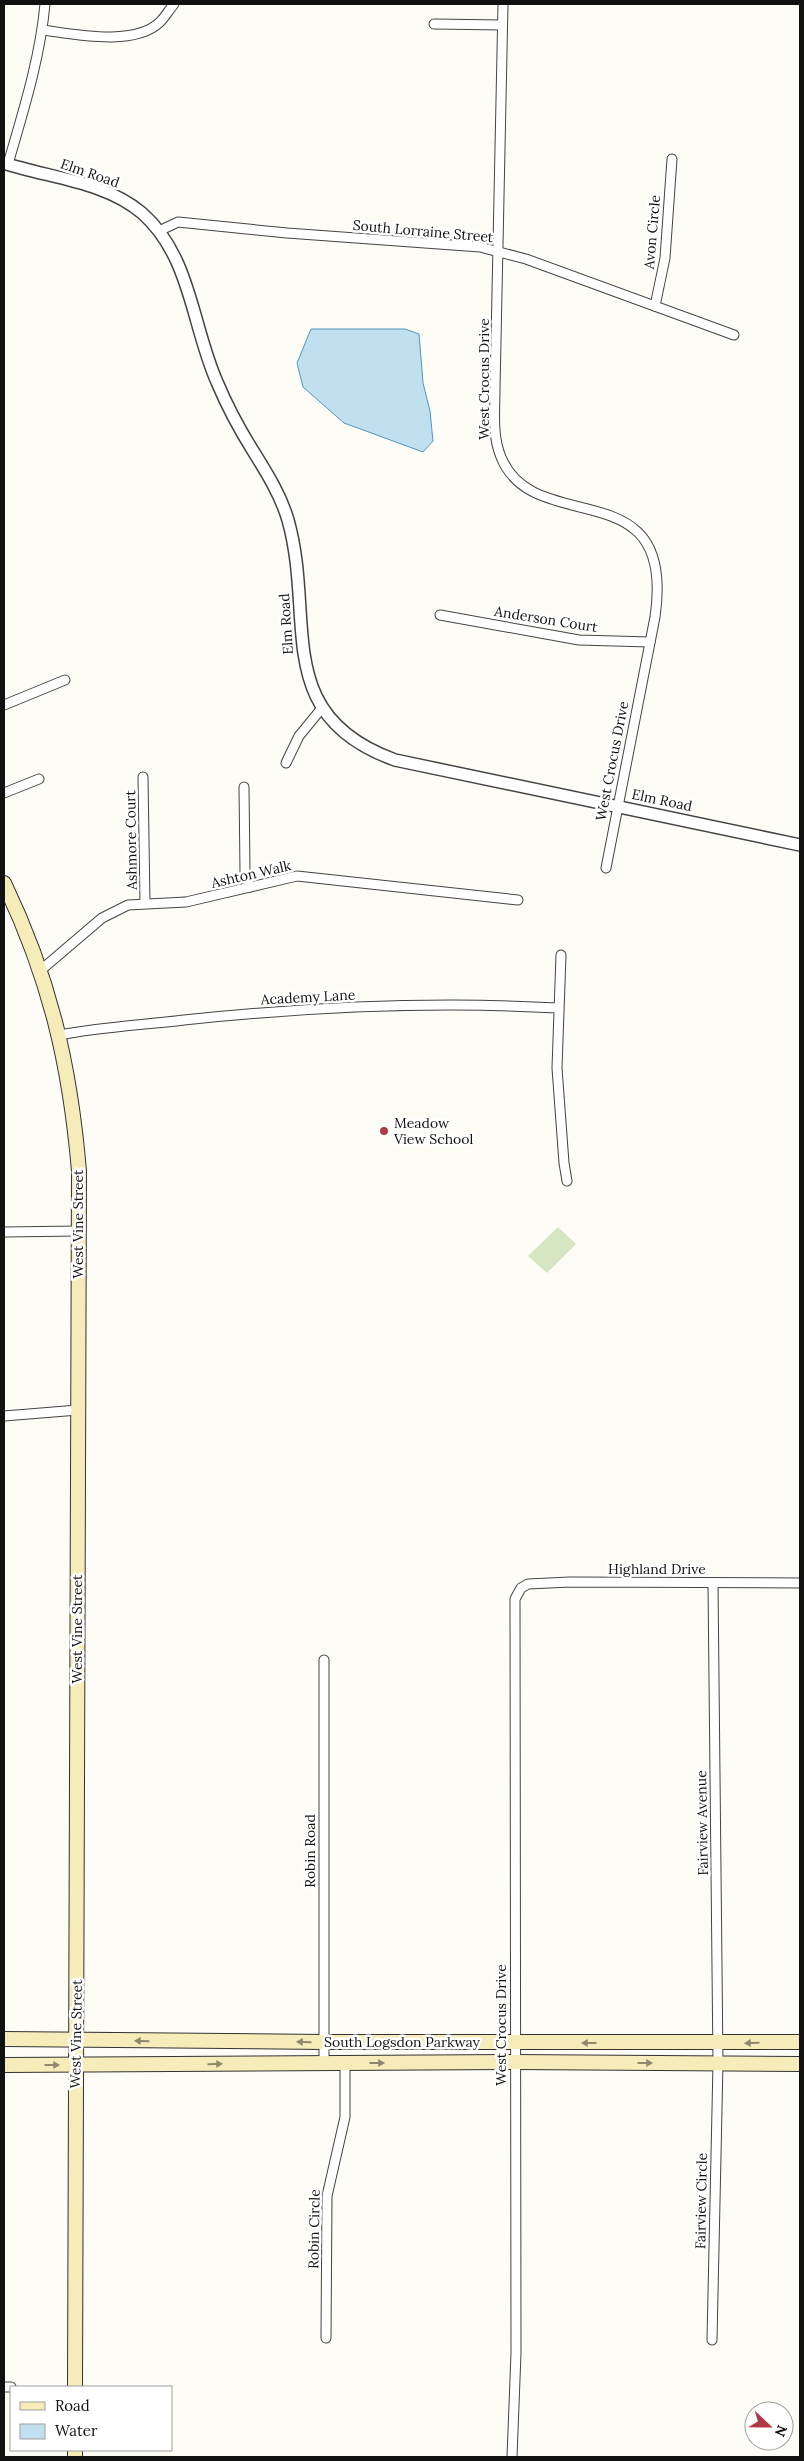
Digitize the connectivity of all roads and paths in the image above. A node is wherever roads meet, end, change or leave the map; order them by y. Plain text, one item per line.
1 (45, 4) edge
2 (174, 4) edge
3 (503, 4) edge
4 (434, 24) dead end
5 (502, 25) junction
6 (43, 30) junction
7 (672, 159) dead end
8 (6, 164) edge
9 (159, 231) junction
10 (499, 251) junction
11 (655, 306) junction
12 (734, 335) dead end
13 (440, 614) dead end
14 (650, 642) junction
15 (65, 680) dead end
16 (4, 705) edge
17 (322, 708) junction
18 (286, 763) dead end
19 (143, 777) dead end
20 (39, 779) dead end
21 (244, 787) dead end
22 (4, 793) edge
23 (617, 805) junction
24 (800, 845) edge
25 (606, 868) dead end
26 (4, 883) edge
27 (250, 887) junction
28 (518, 900) dead end
29 (145, 904) junction
30 (562, 955) dead end
31 (40, 970) junction
32 (558, 1008) junction
33 (60, 1035) junction
34 (567, 1181) dead end
35 (78, 1231) junction
36 (4, 1232) edge
37 (78, 1410) junction
38 (4, 1416) edge
39 (713, 1583) junction
40 (800, 1583) edge
41 (517, 1593) joint
42 (324, 1660) dead end
43 (4, 2039) edge
44 (76, 2040) junction
45 (324, 2042) junction
46 (800, 2042) edge
47 (515, 2043) junction
48 (718, 2043) junction
49 (514, 2062) junction
50 (324, 2063) junction
51 (345, 2063) junction
52 (718, 2063) junction
53 (800, 2064) edge
54 (4, 2065) edge
55 (76, 2065) junction
56 (326, 2338) dead end
57 (712, 2340) dead end
58 (75, 2386) edge
59 (512, 2457) edge

1 - 6 street
2 - 6 street
3 - 5 street, West Crocus Drive
4 - 5 street
5 - 10 street, West Crocus Drive
6 - 8 street
7 - 11 street, Avon Circle
8 - 9 street, Elm Road
9 - 10 street, South Lorraine Street
9 - 17 street, Elm Road
10 - 11 street, South Lorraine Street
10 - 14 street, West Crocus Drive
11 - 12 street, South Lorraine Street
13 - 14 street, Anderson Court
14 - 23 street, West Crocus Drive
15 - 16 street
17 - 18 street
17 - 23 street, Elm Road
19 - 29 street, Ashmore Court
20 - 22 street
21 - 27 street
23 - 24 street, Elm Road
23 - 25 street, West Crocus Drive
26 - 31 main road, West Vine Street
27 - 28 street, Ashton Walk
27 - 29 street, Ashton Walk
29 - 31 street, Ashton Walk
30 - 32 street
31 - 33 main road, West Vine Street
32 - 33 street, Academy Lane
32 - 34 street
33 - 35 main road, West Vine Street
35 - 36 street
35 - 37 main road, West Vine Street
37 - 38 street
37 - 44 main road, West Vine Street
39 - 40 street, Highland Drive
39 - 41 street, Highland Drive
39 - 48 street, Fairview Avenue
41 - 47 street, West Crocus Drive
42 - 45 street, Robin Road
43 - 44 main road, South Logsdon Parkway
45 -> 44 main road, South Logsdon Parkway
44 - 55 main road, West Vine Street
45 - 47 main road, South Logsdon Parkway
45 - 50 street, Robin Road
46 -> 48 main road, South Logsdon Parkway
48 -> 47 main road, South Logsdon Parkway
47 - 49 street, West Crocus Drive
48 - 52 street, Fairview Avenue
51 -> 49 main road, South Logsdon Parkway
49 -> 52 main road, South Logsdon Parkway
49 - 59 street, West Crocus Drive
50 - 51 main road, South Logsdon Parkway
55 -> 50 main road, South Logsdon Parkway
51 - 56 street, Robin Circle
52 - 53 main road, South Logsdon Parkway
52 - 57 street, Fairview Circle
54 -> 55 main road, South Logsdon Parkway
55 - 58 main road, West Vine Street

